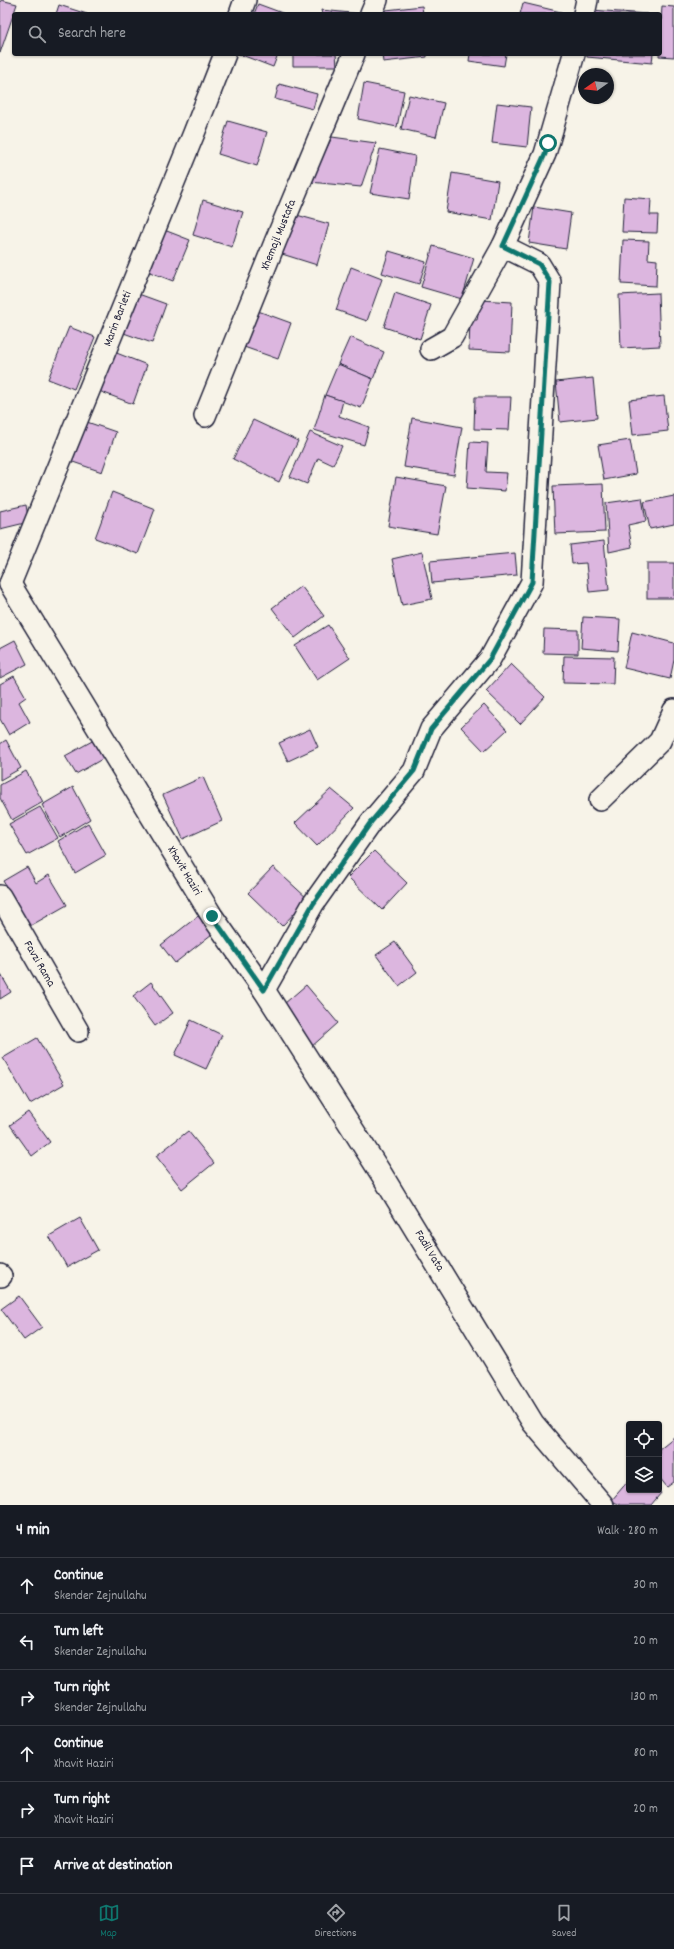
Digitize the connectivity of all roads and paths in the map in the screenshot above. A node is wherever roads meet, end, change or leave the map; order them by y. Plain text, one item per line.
1 (245, 0) edge
2 (377, 0) edge
3 (587, 0) edge
4 (241, 12) edge
5 (372, 12) edge
6 (584, 12) edge
7 (224, 56) edge
8 (353, 56) edge
9 (573, 56) edge
10 (503, 246) junction
11 (432, 349) dead end
12 (205, 416) dead end
13 (5, 585) edge
14 (674, 710) edge
15 (600, 800) dead end
16 (0, 896) edge
17 (264, 990) junction
18 (78, 1031) dead end
19 (603, 1505) edge

1 - 4 street
2 - 5 street
3 - 6 street
7 - 13 street, Marin Barleti
8 - 12 street, Xhemajl Mustafa
9 - 10 street
10 - 11 street
10 - 17 street
13 - 17 street, Xhavit Haziri
14 - 15 street
16 - 18 street, Favzi Rama
17 - 19 street, Fadil Vata

